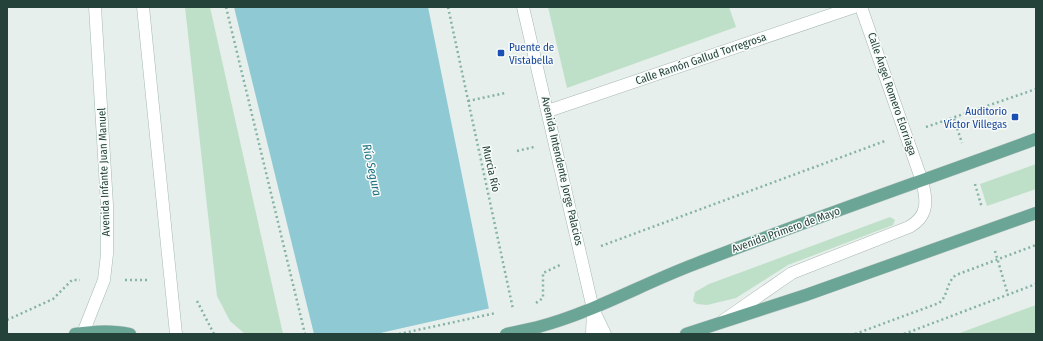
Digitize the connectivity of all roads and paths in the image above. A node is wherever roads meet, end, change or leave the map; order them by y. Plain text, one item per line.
1 (95, 7) edge
2 (142, 7) edge
3 (226, 7) edge
4 (448, 7) edge
5 (523, 7) edge
6 (854, 7) edge
7 (861, 7) edge
8 (1036, 89) edge
9 (505, 93) dead end
10 (468, 101) junction
11 (548, 111) junction
12 (906, 133) junction
13 (1036, 139) edge
14 (922, 180) junction
15 (1036, 213) edge
16 (1036, 245) edge
17 (581, 255) junction
18 (1036, 284) edge
19 (534, 304) dead end
20 (518, 308) dead end
21 (511, 309) dead end
22 (593, 309) junction
23 (504, 311) dead end
24 (514, 312) dead end
25 (720, 323) junction
26 (79, 333) edge
27 (130, 334) edge
28 (176, 334) edge
29 (305, 334) edge
30 (399, 334) edge
31 (506, 334) edge
32 (592, 334) edge
33 (605, 334) edge
34 (686, 334) edge
35 (855, 334) edge
36 (904, 334) edge

1 - 26 main road, Avenida Infante Juan Manuel
2 - 28 main road
3 - 29 path
4 - 10 path, Murcia Río
5 - 11 main road, Avenida Intendente Jorge Palacios
6 - 11 main road, Calle Ramón Gallud Torregrosa
7 - 12 main road, Calle Ángel Romero Elorriaga
8 - 12 path
9 - 10 path
10 - 24 path, Murcia Río
11 - 17 main road, Avenida Intendente Jorge Palacios
12 - 14 main road, Calle Ángel Romero Elorriaga
12 - 17 path
13 - 14 main road, Avenida Primero de Mayo
14 - 22 main road, Avenida Primero de Mayo
14 - 25 main road, Calle Ángel Romero Elorriaga
15 - 25 main road
16 - 35 path
17 - 19 path
17 - 22 main road, Avenida Intendente Jorge Palacios
18 - 36 path
20 - 21 path
22 - 31 main road, Avenida Primero de Mayo, bridge
22 - 32 main road
22 - 33 main road, Avenida Intendente Jorge Palacios
23 - 30 path, bridge
25 - 34 main road
26 - 27 main road

